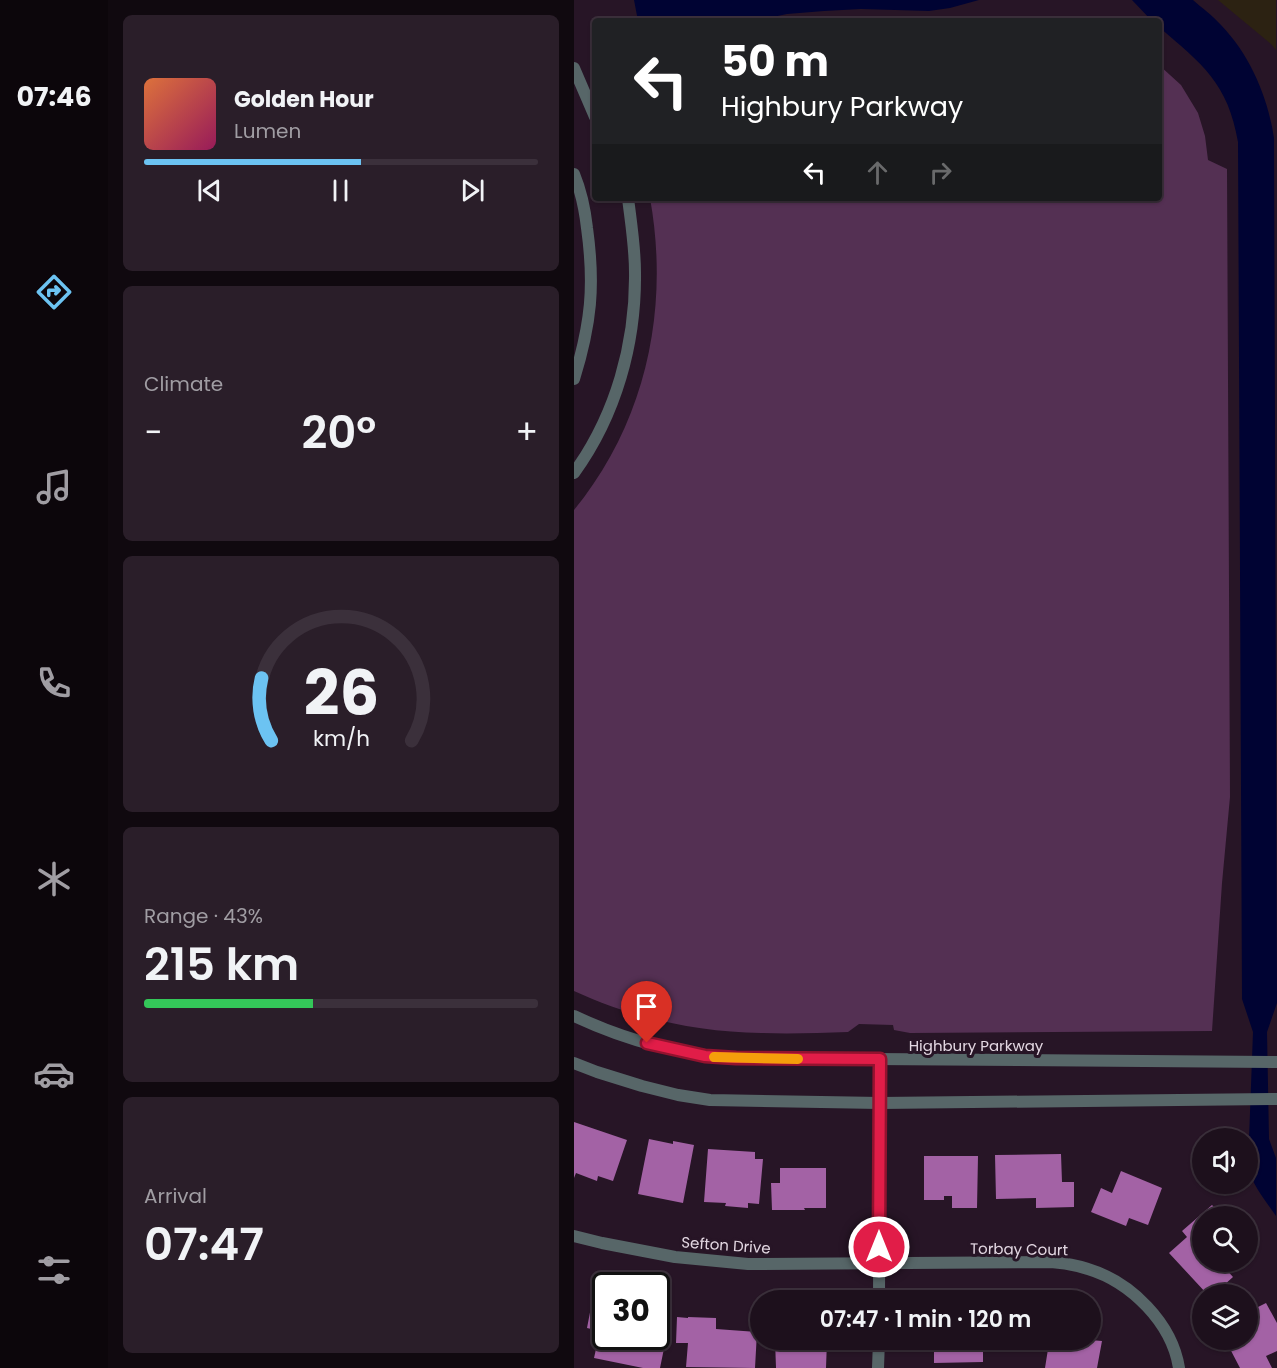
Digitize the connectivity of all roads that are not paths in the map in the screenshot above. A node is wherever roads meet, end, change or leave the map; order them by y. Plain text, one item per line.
1 (574, 68) edge
2 (592, 110) edge
3 (574, 174) edge
4 (628, 201) edge
5 (574, 379) edge
6 (574, 473) edge
7 (574, 1016) edge
8 (880, 1059) junction
9 (1276, 1062) edge
10 (574, 1063) edge
11 (1276, 1099) edge
12 (880, 1103) junction
13 (574, 1236) edge
14 (879, 1263) junction
15 (879, 1290) edge
16 (879, 1350) edge
17 (878, 1368) edge
18 (1179, 1368) edge

1 - 2 street
3 - 5 street
4 - 6 street
7 - 8 street, Highbury Parkway
8 - 9 street, Highbury Parkway
8 - 12 street
10 - 12 street
11 - 12 street
12 - 14 street
13 - 14 street, Sefton Drive
14 - 15 street
14 - 18 street, Torbay Court
16 - 17 street

